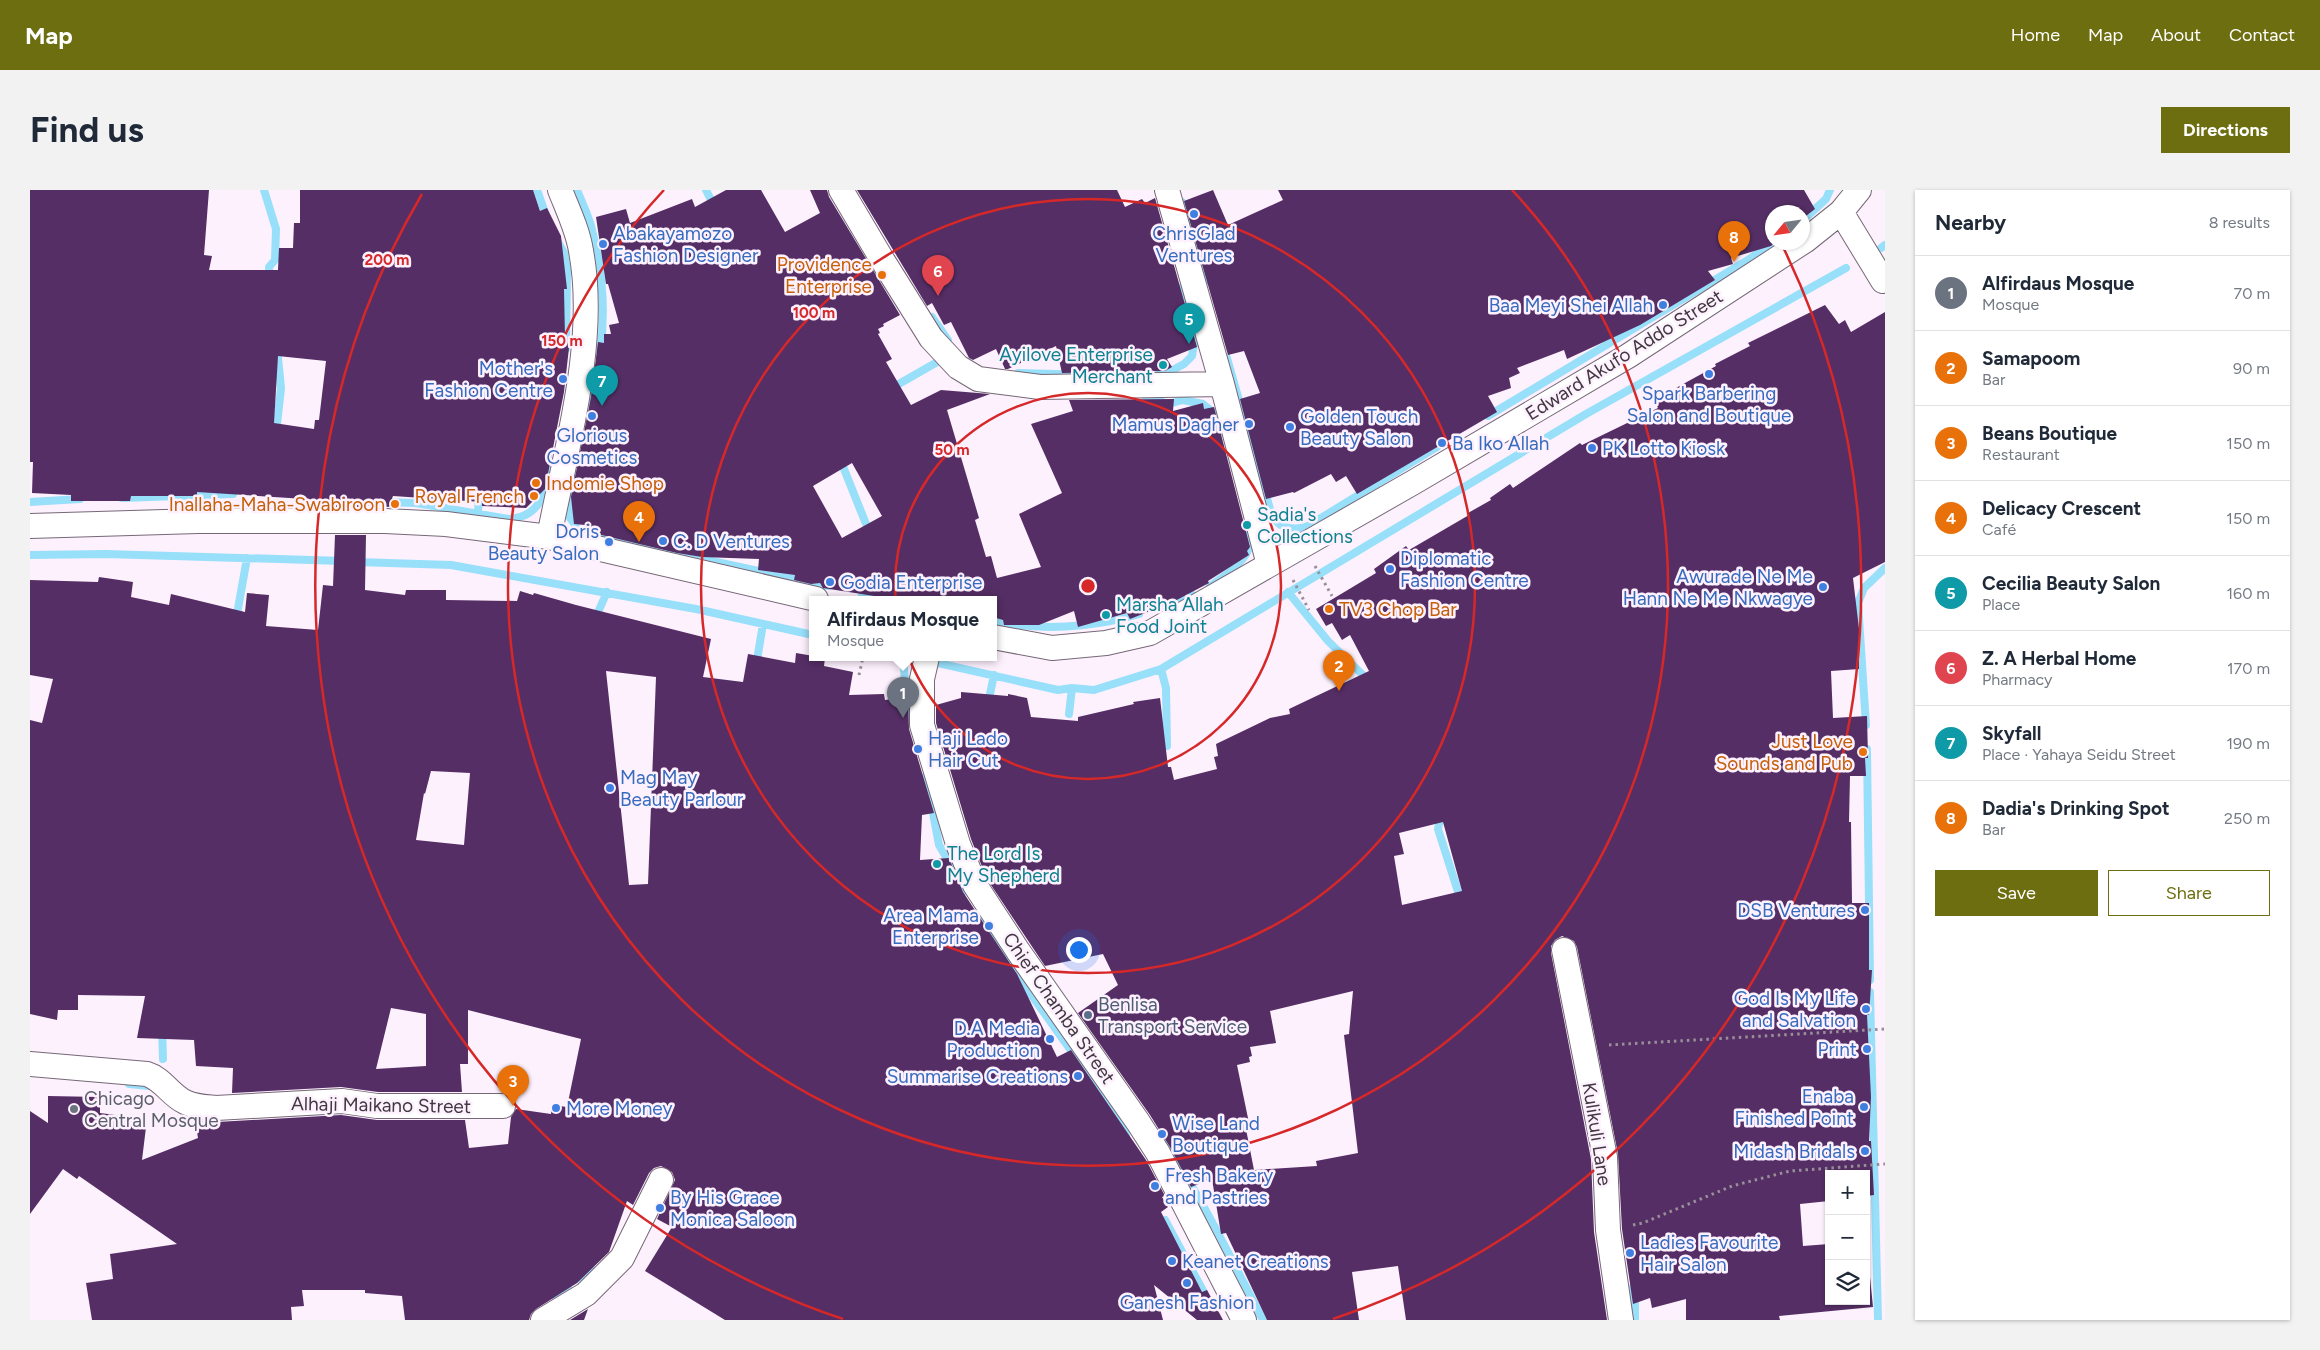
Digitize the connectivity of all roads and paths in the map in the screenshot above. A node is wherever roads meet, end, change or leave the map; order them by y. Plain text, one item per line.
1 (560, 190) edge
2 (841, 190) edge
3 (1167, 190) edge
4 (1859, 190) edge
5 (1841, 212) junction
6 (1883, 281) dead end
7 (1222, 384) junction
8 (30, 526) edge
9 (548, 537) junction
10 (1313, 562) dead end
11 (1269, 565) junction
12 (1290, 576) dead end
13 (1332, 596) dead end
14 (809, 597) edge
15 (1309, 610) dead end
16 (997, 638) edge
17 (863, 661) edge
18 (925, 668) edge
19 (859, 676) dead end
20 (1564, 950) dead end
21 (1885, 1029) edge
22 (1582, 1047) junction
23 (30, 1064) edge
24 (503, 1106) dead end
25 (1885, 1164) edge
26 (661, 1180) dead end
27 (1608, 1230) junction
28 (543, 1320) edge
29 (1244, 1320) edge
30 (1621, 1320) edge

1 - 9 street
2 - 7 street
3 - 7 street
4 - 5 street, Edward Akufo Addo Street
5 - 6 street
5 - 11 street, Edward Akufo Addo Street
7 - 11 street
8 - 9 street
9 - 14 street
10 - 13 path
11 - 16 street, Edward Akufo Addo Street
12 - 15 path
17 - 19 path
18 - 29 street, Chief Chamba Street
20 - 22 street, Kulikuli Lane
21 - 22 path
22 - 27 street, Kulikuli Lane
23 - 24 street, Alhaji Maikano Street
25 - 27 path
26 - 28 street
27 - 30 street, Kulikuli Lane

